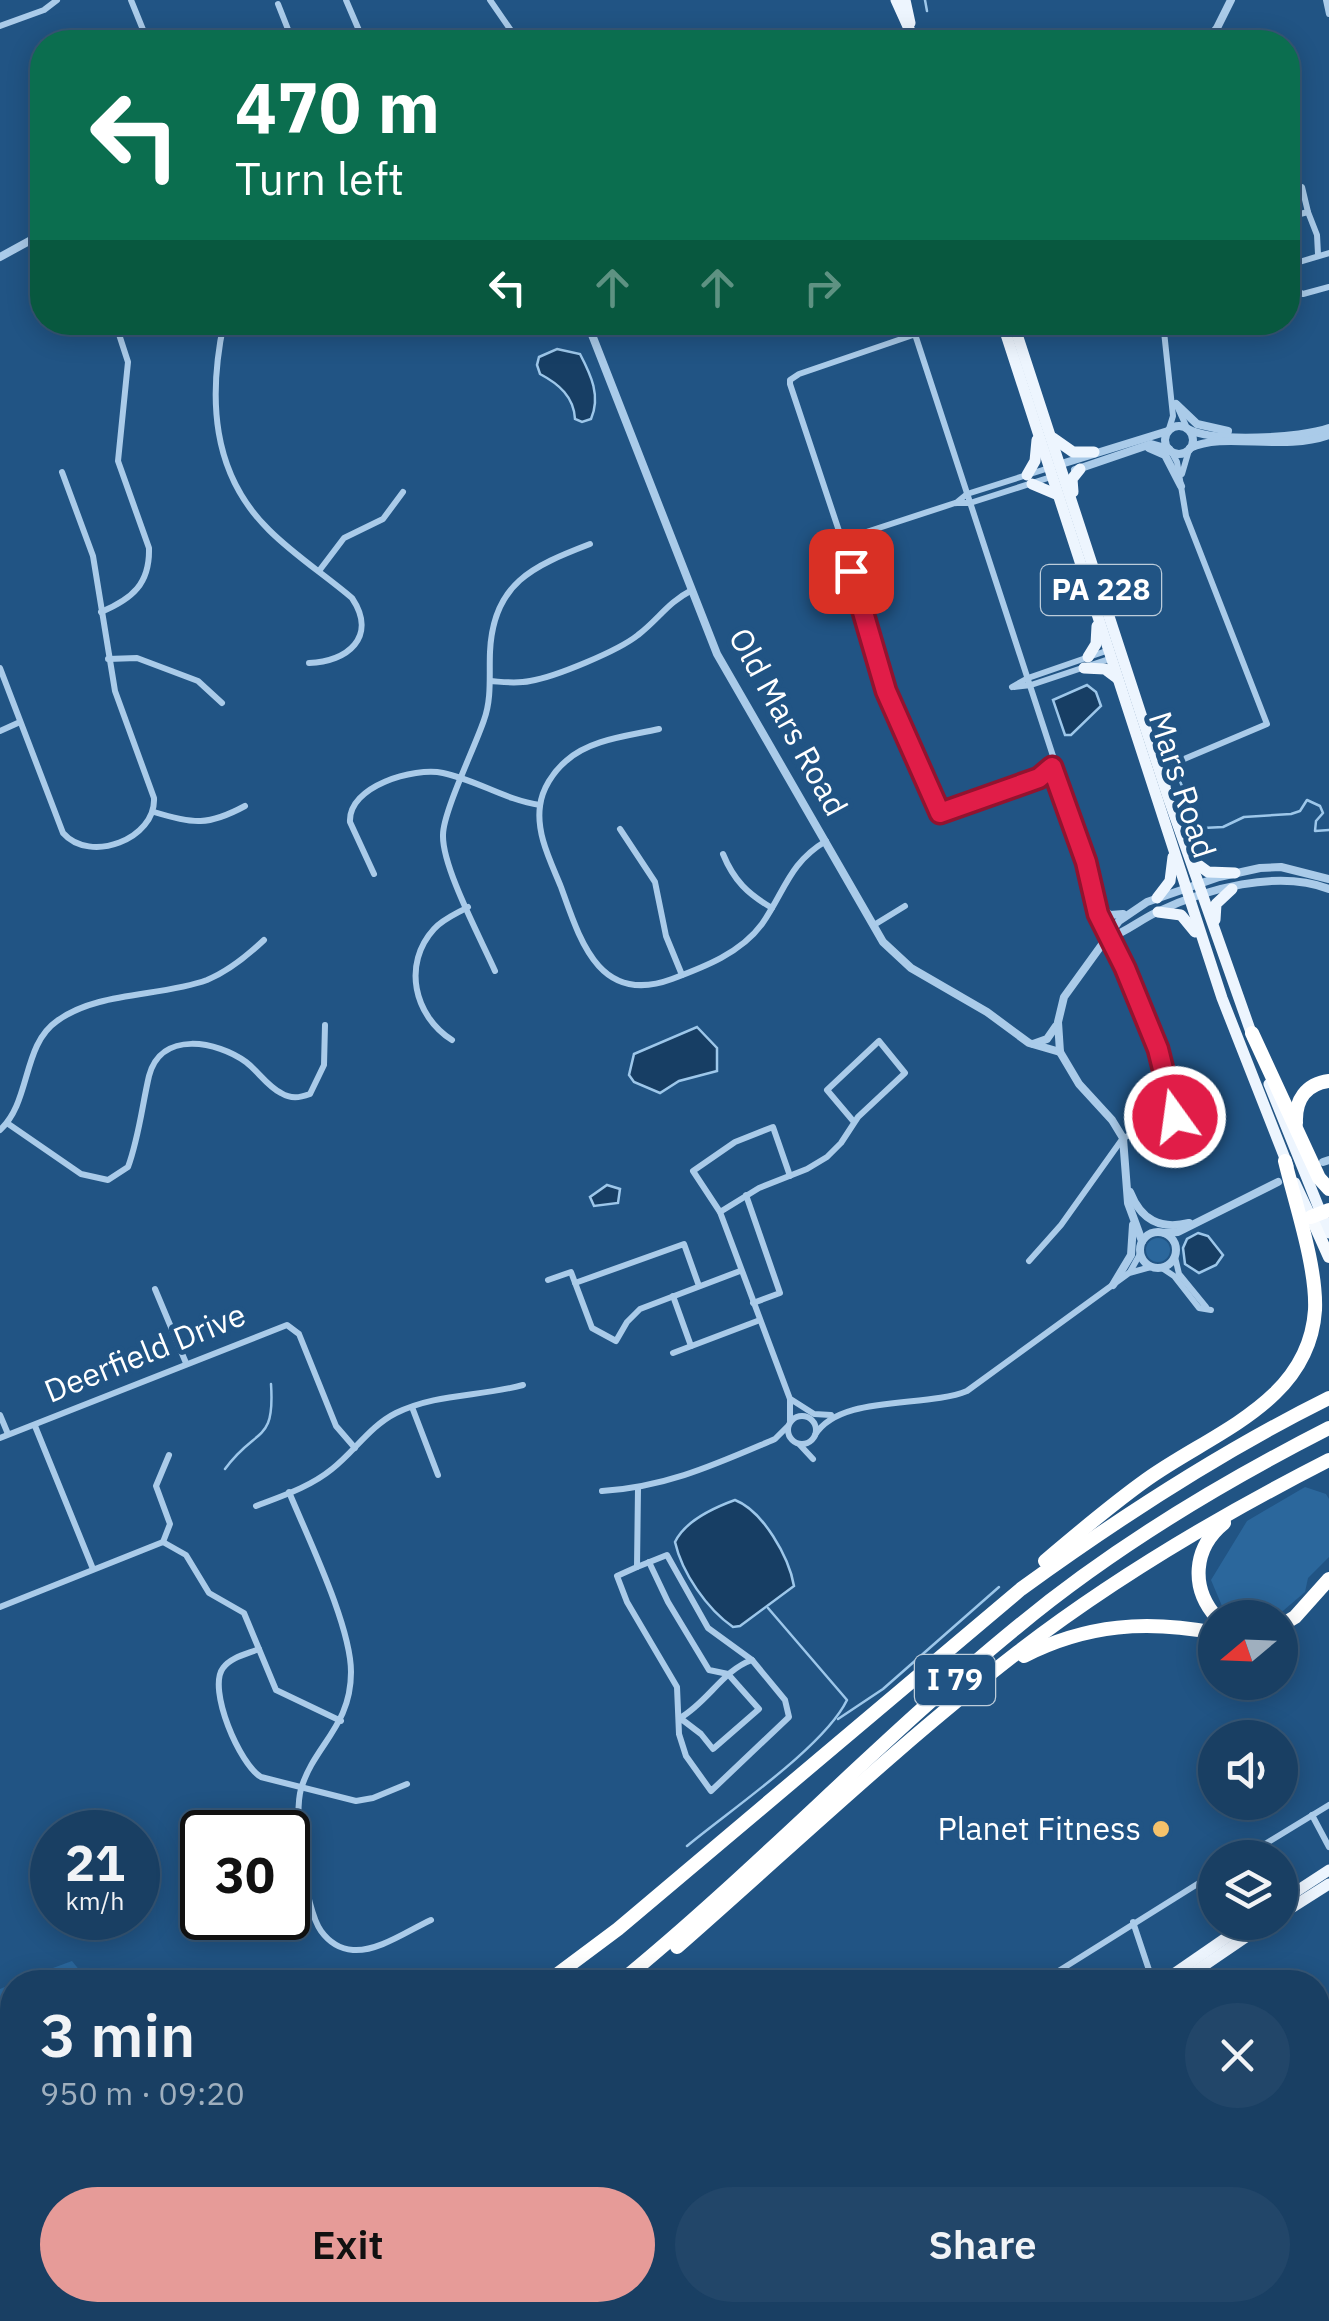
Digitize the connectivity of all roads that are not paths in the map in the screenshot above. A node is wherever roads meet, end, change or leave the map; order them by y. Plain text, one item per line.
1 (58, 0) edge
2 (131, 0) edge
3 (346, 0) edge
4 (490, 0) edge
5 (896, 0) edge
6 (906, 0) edge
7 (1231, 0) edge
8 (1326, 0) edge
9 (278, 4) dead end
10 (1329, 14) edge
11 (0, 26) edge
12 (910, 27) junction
13 (143, 30) edge
14 (288, 30) edge
15 (359, 30) edge
16 (511, 30) edge
17 (911, 30) edge
18 (1215, 30) edge
19 (1300, 186) edge
20 (1308, 212) junction
21 (1300, 214) edge
22 (30, 241) edge
23 (1329, 253) edge
24 (1318, 255) junction
25 (0, 257) edge
26 (1300, 262) edge
27 (1329, 286) edge
28 (1300, 291) edge
29 (119, 335) edge
30 (221, 335) edge
31 (592, 335) edge
32 (913, 335) joint
33 (1007, 335) edge
34 (1016, 335) edge
35 (1165, 335) edge
36 (1170, 376) junction
37 (1176, 404) junction
38 (1188, 428) junction
39 (1169, 430) junction
40 (1329, 432) edge
41 (1043, 434) junction
42 (1292, 436) junction
43 (1237, 439) junction
44 (1140, 448) junction
45 (1190, 449) junction
46 (1170, 450) junction
47 (1094, 452) junction
48 (1080, 469) junction
49 (1056, 471) junction
50 (62, 472) dead end
51 (962, 478) junction
52 (1029, 479) junction
53 (1181, 486) junction
54 (983, 489) junction
55 (403, 492) dead end
56 (967, 494) junction
57 (1058, 495) junction
58 (992, 496) junction
59 (955, 503) junction
60 (970, 503) junction
61 (977, 524) junction
62 (842, 540) junction
63 (590, 544) dead end
64 (1090, 559) junction
65 (320, 571) junction
66 (692, 590) junction
67 (101, 612) junction
68 (1097, 617) junction
69 (1115, 652) junction
70 (108, 659) junction
71 (1022, 660) junction
72 (1086, 662) junction
73 (309, 663) dead end
74 (0, 668) edge
75 (1040, 673) junction
76 (1050, 679) junction
77 (1119, 680) junction
78 (490, 681) junction
79 (1030, 681) junction
80 (1037, 703) junction
81 (222, 704) dead end
82 (20, 722) junction
83 (659, 729) dead end
84 (0, 732) edge
85 (1052, 767) junction
86 (462, 779) junction
87 (1168, 797) junction
88 (540, 805) junction
89 (245, 806) dead end
90 (154, 812) junction
91 (620, 829) dead end
92 (826, 841) junction
93 (1172, 848) junction
94 (724, 854) dead end
95 (1190, 857) junction
96 (1235, 873) junction
97 (374, 874) dead end
98 (1329, 879) edge
99 (1232, 889) junction
100 (1329, 889) edge
101 (1195, 892) junction
102 (1157, 898) junction
103 (1094, 903) junction
104 (905, 906) dead end
105 (468, 907) junction
106 (772, 908) junction
107 (1158, 912) junction
108 (1127, 913) junction
109 (874, 926) junction
110 (1216, 934) junction
111 (1109, 938) junction
112 (264, 940) dead end
113 (1206, 948) junction
114 (495, 971) dead end
115 (682, 975) junction
116 (1058, 1022) junction
117 (325, 1024) dead end
118 (1252, 1033) junction
119 (452, 1040) dead end
120 (1029, 1044) junction
121 (1060, 1052) junction
122 (1329, 1080) edge
123 (854, 1122) junction
124 (7, 1123) junction
125 (1296, 1128) junction
126 (0, 1130) edge
127 (1123, 1138) junction
128 (1285, 1160) junction
129 (790, 1176) junction
130 (1278, 1182) dead end
131 (1128, 1188) junction
132 (1329, 1188) edge
133 (746, 1195) junction
134 (720, 1212) junction
135 (1320, 1214) edge
136 (1198, 1220) junction
137 (1329, 1232) edge
138 (1160, 1233) junction
139 (1142, 1241) junction
140 (1176, 1246) junction
141 (1140, 1254) junction
142 (1175, 1257) junction
143 (1329, 1257) edge
144 (1029, 1261) dead end
145 (1151, 1267) junction
146 (1162, 1268) junction
147 (740, 1271) junction
148 (1129, 1273) junction
149 (548, 1280) dead end
150 (575, 1284) junction
151 (1113, 1284) junction
152 (699, 1286) junction
153 (155, 1289) dead end
154 (673, 1296) junction
155 (753, 1303) junction
156 (760, 1320) junction
157 (691, 1346) junction
158 (672, 1353) dead end
159 (186, 1363) junction
160 (523, 1385) dead end
161 (1329, 1398) edge
162 (790, 1399) junction
163 (412, 1407) junction
164 (0, 1415) edge
165 (836, 1416) junction
166 (810, 1418) junction
167 (789, 1423) junction
168 (35, 1426) junction
169 (1329, 1428) edge
170 (4, 1436) edge
171 (814, 1437) junction
172 (775, 1439) junction
173 (797, 1443) junction
174 (355, 1448) junction
175 (170, 1456) dead end
176 (1329, 1460) edge
177 (438, 1475) dead end
178 (1285, 1482) junction
179 (638, 1489) junction
180 (602, 1491) dead end
181 (289, 1492) junction
182 (256, 1506) dead end
183 (163, 1542) junction
184 (649, 1562) junction
185 (637, 1568) junction
186 (93, 1569) junction
187 (1329, 1579) edge
188 (1329, 1592) edge
189 (1205, 1600) edge
190 (0, 1607) edge
191 (1298, 1612) edge
192 (1298, 1625) edge
193 (1198, 1632) edge
194 (259, 1650) junction
195 (752, 1660) junction
196 (728, 1674) junction
197 (899, 1691) junction
198 (965, 1695) junction
199 (680, 1718) junction
200 (342, 1721) junction
201 (407, 1784) dead end
202 (301, 1788) junction
203 (1329, 1805) edge
204 (1312, 1816) junction
205 (1272, 1840) edge
206 (1329, 1847) edge
207 (1329, 1870) edge
208 (1198, 1883) edge
209 (1327, 1886) edge
210 (1298, 1890) edge
211 (1298, 1904) edge
212 (431, 1920) dead end
213 (1133, 1922) junction
214 (1223, 1940) edge
215 (1242, 1940) edge
216 (563, 1970) edge
217 (633, 1970) edge
218 (648, 1970) edge
219 (1059, 1970) edge
220 (1150, 1970) edge
221 (1179, 1970) edge
222 (1198, 1970) edge

1 - 11 street
2 - 13 street
3 - 15 street
4 - 16 street
5 - 12 main road
6 - 12 main road
7 - 18 street
8 - 10 street
9 - 14 street
12 - 17 main road
19 - 20 street
20 - 21 street
20 - 24 street
22 - 25 street
23 - 24 street
24 - 26 street
27 - 28 street
29 - 67 street
30 - 65 street
31 - 66 street, Old Mars Road
32 - 51 street
32 - 62 street
33 - 41 main road, Mars Road / PA 228
34 - 41 main road, Mars Road / PA 228
35 - 36 street
36 - 37 street
36 - 39 street
37 - 38 street
37 - 42 street
38 - 39 street
38 - 43 street
38 - 45 street
39 - 46 street
39 - 47 street
40 - 42 street
40 - 43 street
41 - 47 main road
41 - 49 main road, Mars Road / PA 228
41 - 52 main road
42 - 43 street
43 - 45 street
44 - 46 street
44 - 48 street
44 - 53 street
45 - 46 street
45 - 53 street
46 - 53 street
47 - 49 street
48 - 49 street
48 - 64 main road
49 - 52 street
49 - 57 main road, Mars Road / PA 228
49 - 64 main road, Mars Road / PA 228
50 - 67 street
51 - 54 street
51 - 56 street
52 - 54 street
52 - 57 main road
52 - 58 street
53 - 87 street
54 - 56 street
55 - 65 street
56 - 59 street
56 - 60 street
57 - 68 main road, Mars Road / PA 228
58 - 60 street
58 - 61 street
59 - 60 street
59 - 62 street
60 - 61 street
61 - 71 street
62 - 85 street
63 - 78 street
64 - 69 main road, Mars Road / PA 228
65 - 73 street
66 - 78 street
66 - 92 street, Old Mars Road
67 - 70 street
68 - 69 main road, Mars Road / PA 228
68 - 72 main road
69 - 72 street
69 - 77 main road, Mars Road / PA 228
69 - 87 main road, Mars Road / PA 228
70 - 81 street
70 - 90 street
71 - 75 street
71 - 79 street
72 - 75 street
72 - 76 street
72 - 77 main road
74 - 82 street
75 - 79 street
76 - 79 street
76 - 80 street
77 - 93 main road, Mars Road / PA 228
78 - 86 street
79 - 80 street
80 - 85 street
82 - 84 street
82 - 90 street
83 - 88 street
85 - 103 street
86 - 88 street
86 - 97 street
86 - 105 street
87 - 95 main road, Mars Road / PA 228
88 - 115 street
89 - 90 street
91 - 115 street
92 - 106 street
92 - 109 street, Old Mars Road
93 - 101 main road, Mars Road / PA 228
93 - 102 main road
94 - 106 street
95 - 96 main road
95 - 101 main road, Mars Road / PA 228
96 - 98 street
96 - 101 street
99 - 100 street
99 - 101 street
99 - 110 main road
101 - 102 street
101 - 107 street
101 - 110 main road, Mars Road / PA 228
101 - 113 main road, Mars Road / PA 228
102 - 108 street
103 - 108 street
103 - 111 street
104 - 109 street
105 - 114 street
105 - 119 street
106 - 115 street
107 - 111 street
107 - 113 main road
108 - 111 street
109 - 120 street, Old Mars Road
110 - 118 main road, Mars Road / PA 228
111 - 116 street
111 - 127 street
112 - 124 street
113 - 128 main road, Mars Road / PA 228
116 - 120 street
116 - 121 street
117 - 124 street
118 - 125 highway
118 - 135 main road, Mars Road / PA 228
120 - 121 street, Old Mars Road
121 - 127 street
122 - 125 highway
123 - 123 street
123 - 129 street
124 - 126 street
125 - 132 highway
127 - 131 street
127 - 144 street
128 - 135 main road, Mars Road / PA 228
128 - 197 highway
129 - 133 street
129 - 134 street
130 - 136 street
131 - 136 street
131 - 138 street
131 - 139 street
131 - 151 street
133 - 134 street
133 - 155 street
134 - 147 street
135 - 137 main road, Mars Road / PA 228
135 - 143 highway, Mars Road / PA 228
136 - 138 street
136 - 140 street
138 - 139 street
138 - 140 street
139 - 141 street
140 - 142 street
141 - 145 street
141 - 148 street
142 - 146 street
142 - 146 street
145 - 146 street
145 - 148 street
147 - 152 street
147 - 155 street
148 - 151 street
149 - 150 street
150 - 152 street
150 - 154 street
151 - 165 street
152 - 154 street
153 - 159 street
154 - 157 street
155 - 156 street
156 - 157 street
156 - 162 street
157 - 158 street
159 - 168 street, Deerfield Drive
159 - 174 street, Deerfield Drive
160 - 163 street
161 - 197 highway, I 79
162 - 165 street
162 - 167 street
163 - 174 street
163 - 177 street
164 - 170 street
165 - 166 street
165 - 171 street
166 - 167 street
166 - 171 street
167 - 172 street
167 - 173 street
168 - 170 street, Deerfield Drive
168 - 186 street
169 - 217 highway, I 79
171 - 173 street
171 - 173 street
172 - 173 street
172 - 179 street
174 - 181 street
175 - 183 street
176 - 178 highway
178 - 189 highway
178 - 198 highway
179 - 180 street
179 - 185 street
181 - 182 street
181 - 200 street
183 - 186 street
183 - 194 street
184 - 185 street
184 - 195 street
184 - 196 street
185 - 199 street
186 - 190 street
187 - 191 highway
188 - 192 highway
193 - 198 highway
194 - 200 street
194 - 202 street
195 - 196 street
195 - 199 street
196 - 199 street
196 - 199 street
197 - 216 highway, I 79
198 - 218 highway
200 - 202 street
201 - 202 street
202 - 212 street
203 - 204 street
204 - 205 street
204 - 206 street
207 - 210 main road
208 - 213 street
209 - 211 main road
213 - 219 street
213 - 220 street
214 - 221 main road
215 - 222 main road

